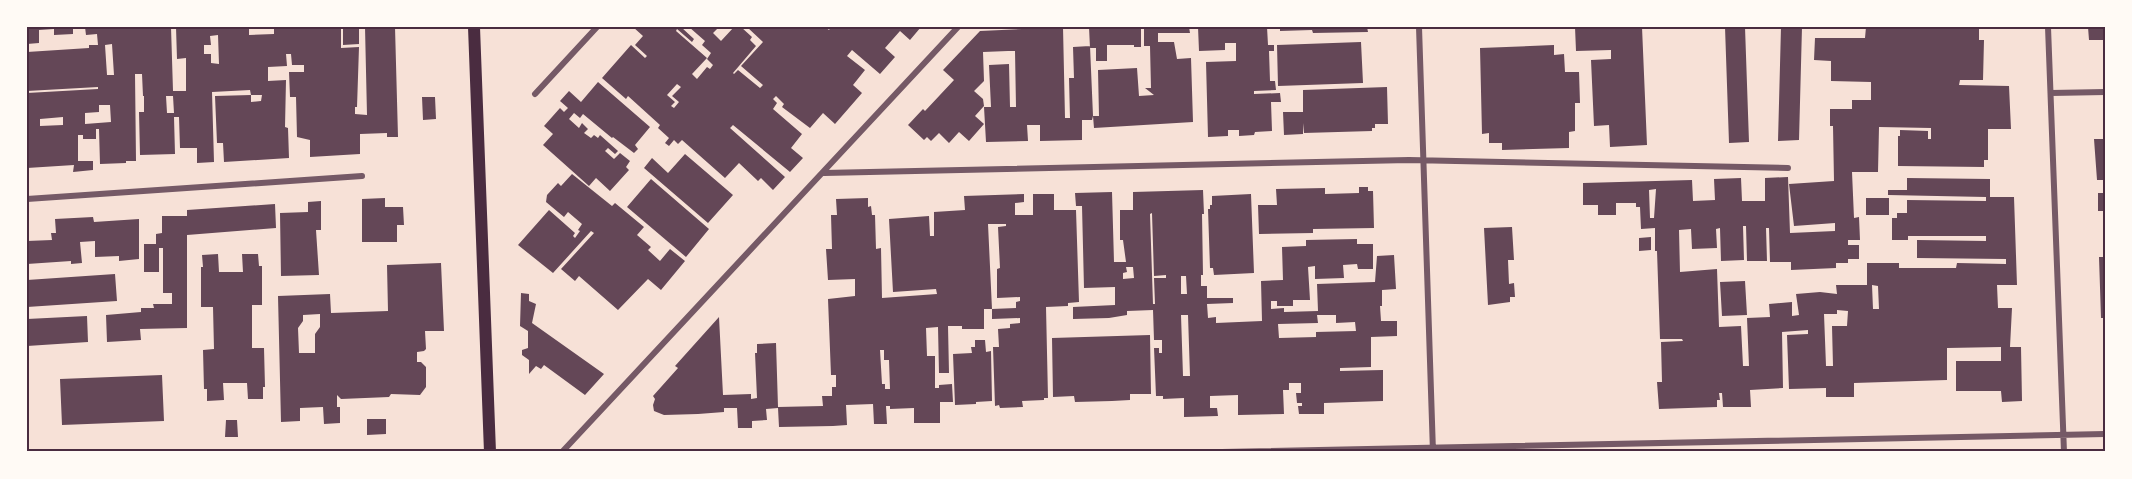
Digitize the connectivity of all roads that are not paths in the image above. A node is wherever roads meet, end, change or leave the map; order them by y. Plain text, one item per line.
1 (474, 27) edge
2 (597, 27) edge
3 (958, 27) edge
4 (1419, 27) edge
5 (2048, 27) edge
6 (2105, 92) edge
7 (2051, 93) junction
8 (535, 94) dead end
9 (1423, 160) junction
10 (1788, 168) dead end
11 (824, 172) junction
12 (362, 176) dead end
13 (27, 199) edge
14 (2064, 434) junction
15 (2105, 434) edge
16 (1432, 449) edge
17 (490, 452) edge
18 (562, 452) edge
19 (1222, 452) edge
20 (2064, 452) edge

1 - 17 main road
2 - 8 street
3 - 11 street
4 - 9 street
5 - 7 street
6 - 7 street
7 - 14 street
9 - 10 street
9 - 11 street
9 - 16 street
11 - 18 street
12 - 13 street
14 - 15 street
14 - 16 street
14 - 20 street
16 - 19 street

